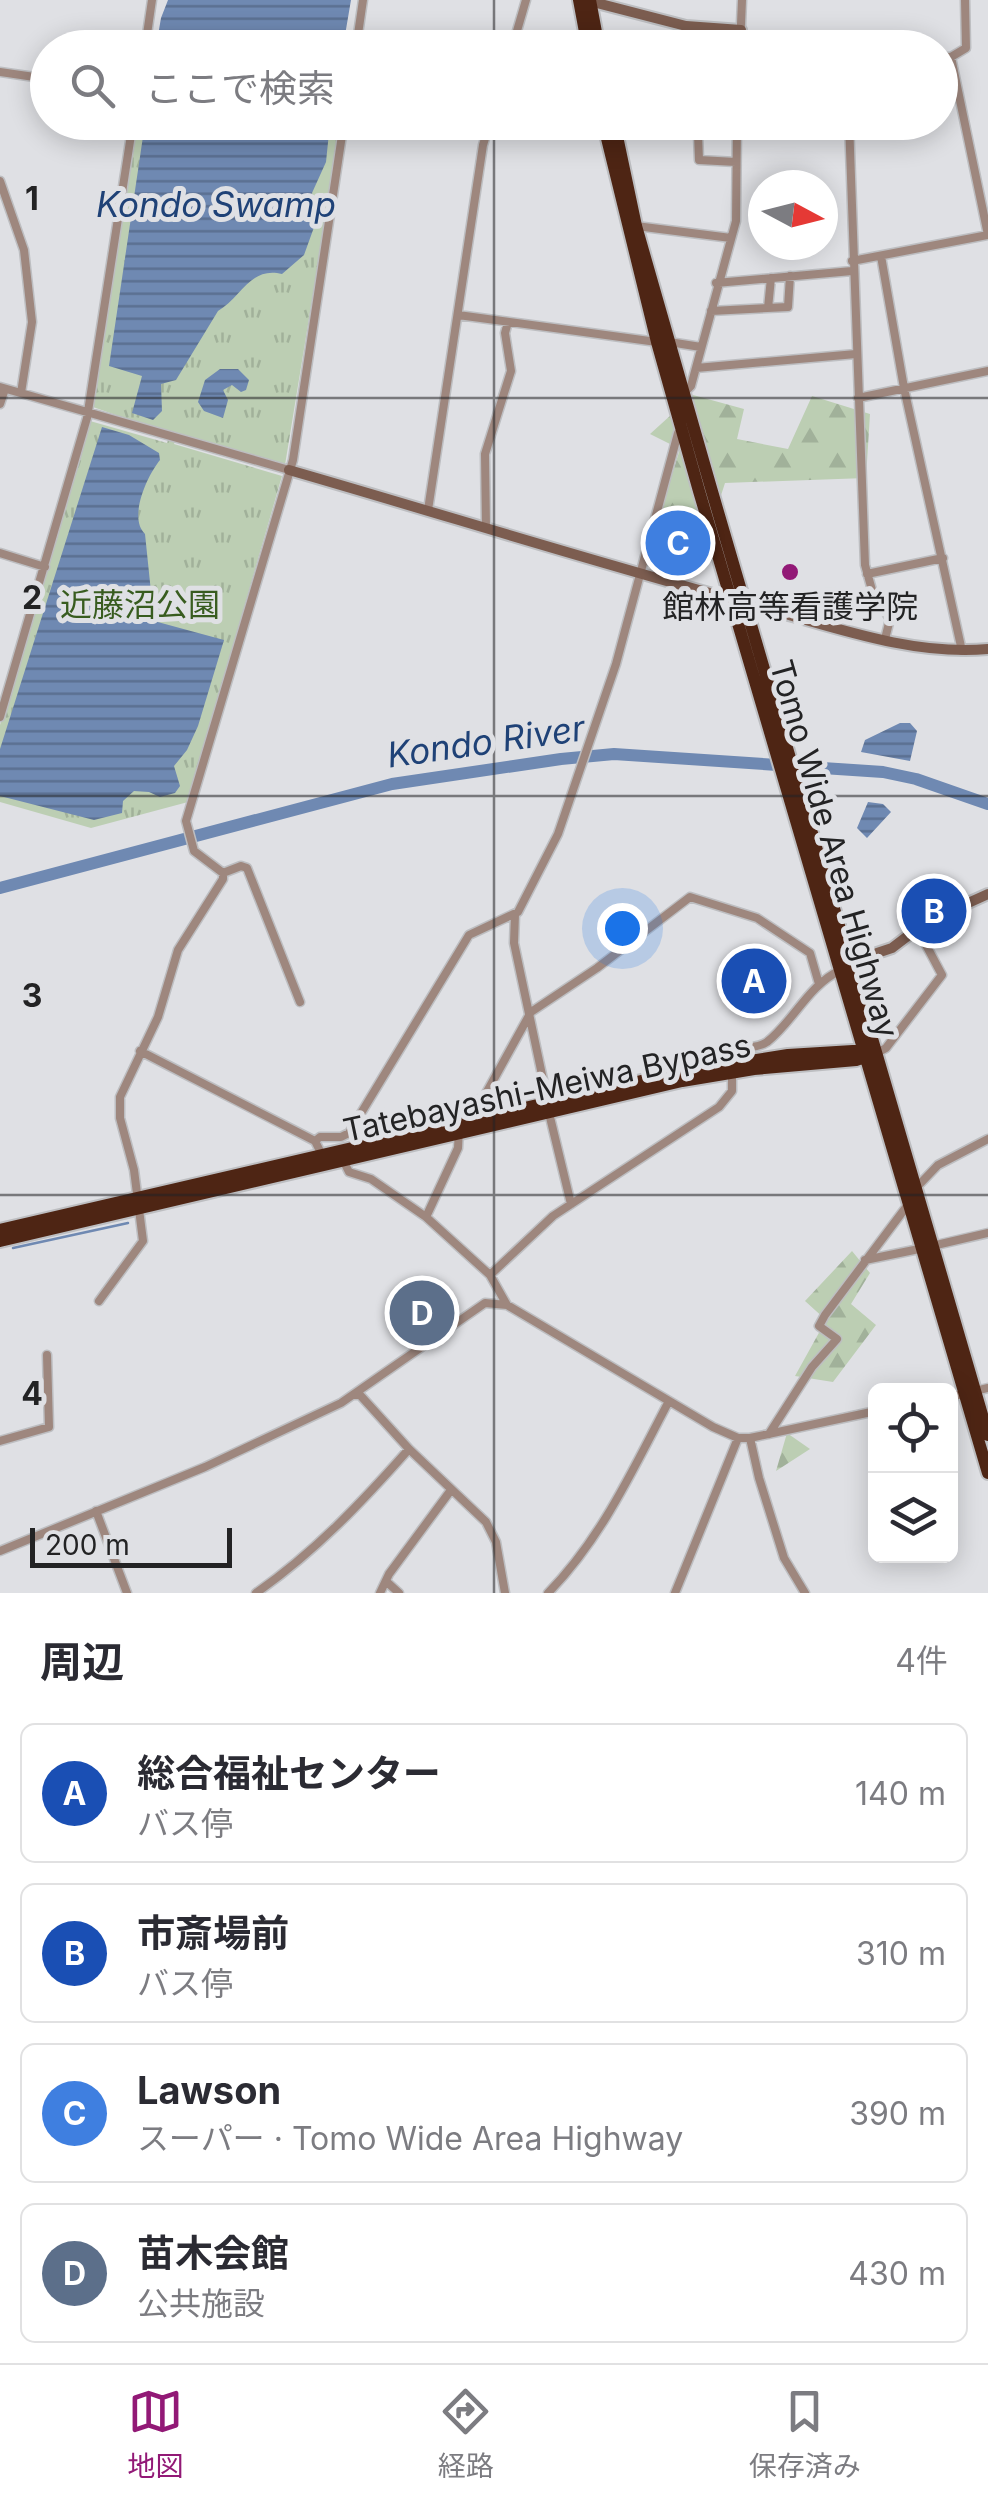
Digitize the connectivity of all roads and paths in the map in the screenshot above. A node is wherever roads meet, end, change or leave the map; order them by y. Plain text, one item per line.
1 (152, 0) edge
2 (363, 0) edge
3 (526, 0) edge
4 (586, 0) edge
5 (742, 0) edge
6 (965, 0) edge
7 (147, 30) edge
8 (359, 30) edge
9 (517, 30) edge
10 (587, 30) edge
11 (594, 30) edge
12 (741, 30) joint
13 (958, 53) edge
14 (0, 72) edge
15 (30, 76) edge
16 (958, 91) edge
17 (130, 140) edge
18 (341, 140) edge
19 (485, 140) edge
20 (608, 140) edge
21 (618, 140) edge
22 (698, 140) edge
23 (737, 140) edge
24 (849, 140) edge
25 (736, 162) junction
26 (0, 182) edge
27 (636, 226) junction
28 (988, 235) edge
29 (731, 238) junction
30 (881, 256) junction
31 (852, 266) junction
32 (790, 276) junction
33 (771, 278) junction
34 (716, 282) junction
35 (768, 308) junction
36 (710, 312) junction
37 (458, 315) junction
38 (508, 322) junction
39 (663, 342) junction
40 (701, 347) junction
41 (856, 354) junction
42 (696, 368) junction
43 (988, 371) edge
44 (3, 388) edge
45 (904, 388) junction
46 (21, 393) junction
47 (684, 393) junction
48 (858, 398) junction
49 (0, 404) edge
50 (88, 412) junction
51 (683, 429) junction
52 (289, 470) junction
53 (428, 510) junction
54 (486, 528) junction
55 (0, 553) edge
56 (943, 558) junction
57 (45, 566) junction
58 (640, 574) junction
59 (866, 574) junction
60 (738, 601) junction
61 (884, 640) junction
62 (988, 649) edge
63 (962, 652) junction
64 (0, 717) edge
65 (223, 873) junction
66 (988, 894) edge
67 (516, 914) junction
68 (917, 928) junction
69 (846, 966) junction
70 (819, 984) junction
71 (300, 1002) dead end
72 (531, 1012) junction
73 (140, 1051) junction
74 (869, 1053) junction
75 (719, 1065) junction
76 (732, 1072) junction
77 (549, 1108) junction
78 (459, 1128) junction
79 (988, 1139) edge
80 (315, 1142) junction
81 (322, 1155) junction
82 (343, 1160) junction
83 (913, 1195) junction
84 (138, 1202) junction
85 (571, 1204) junction
86 (426, 1217) junction
87 (0, 1230) edge
88 (988, 1233) edge
89 (0, 1241) edge
90 (928, 1247) junction
91 (865, 1260) junction
92 (490, 1274) junction
93 (498, 1291) junction
94 (99, 1301) dead end
95 (484, 1303) junction
96 (507, 1305) junction
97 (47, 1355) dead end
98 (970, 1392) edge
99 (355, 1395) junction
100 (668, 1401) junction
101 (868, 1413) edge
102 (769, 1434) junction
103 (988, 1435) edge
104 (738, 1438) junction
105 (750, 1438) junction
106 (0, 1441) edge
107 (409, 1448) junction
108 (988, 1474) edge
109 (452, 1490) junction
110 (96, 1511) junction
111 (0, 1551) edge
112 (388, 1583) junction
113 (127, 1593) edge
114 (256, 1593) edge
115 (380, 1593) edge
116 (399, 1593) edge
117 (506, 1593) edge
118 (548, 1593) edge
119 (675, 1593) edge
120 (805, 1593) edge

1 - 7 street
2 - 8 street
3 - 9 street
4 - 10 highway
4 - 11 highway
4 - 12 street
5 - 12 street
6 - 13 street
14 - 15 street
16 - 28 street
17 - 50 street
18 - 52 street
19 - 37 street
20 - 39 highway, Tomo Wide Area Highway
21 - 27 highway, Tomo Wide Area Highway
22 - 25 street
23 - 25 street
24 - 31 street
25 - 29 street
26 - 46 street
27 - 29 street
27 - 39 highway, Tomo Wide Area Highway
28 - 30 street
29 - 34 street
30 - 31 street
30 - 45 street
31 - 32 street
31 - 41 street
32 - 33 street
32 - 35 street
33 - 34 street
33 - 35 street
34 - 36 street
35 - 36 street
36 - 40 street
37 - 38 street
37 - 53 street
38 - 39 street
38 - 54 street
39 - 40 street
39 - 47 highway, Tomo Wide Area Highway
39 - 51 highway, Tomo Wide Area Highway
40 - 42 street
41 - 42 street
41 - 48 street
42 - 47 street
43 - 45 street
44 - 46 street
44 - 49 street
45 - 48 street
45 - 56 street
46 - 50 street
47 - 60 highway, Tomo Wide Area Highway
48 - 59 street
50 - 52 street
50 - 57 street
51 - 58 street
51 - 60 highway, Tomo Wide Area Highway
52 - 53 street
52 - 65 street
53 - 54 street
54 - 58 street
55 - 57 street
56 - 59 street
56 - 63 street
57 - 64 street
58 - 60 street
58 - 67 street
59 - 61 street
60 - 61 street
60 - 69 highway, Tomo Wide Area Highway
61 - 63 street
62 - 63 street
65 - 71 street
65 - 73 street
66 - 68 street
67 - 72 street
67 - 80 street
68 - 69 street
68 - 74 street
69 - 70 street
69 - 74 highway, Tomo Wide Area Highway
70 - 72 street
70 - 75 street
72 - 77 street
72 - 78 street
73 - 80 street
73 - 84 street
74 - 75 highway, Tatebayashi-Meiwa Bypass
74 - 76 highway, Tatebayashi-Meiwa Bypass
74 - 83 highway, Tomo Wide Area Highway
75 - 77 highway, Tatebayashi-Meiwa Bypass
76 - 77 highway, Tatebayashi-Meiwa Bypass
76 - 85 street
77 - 78 highway, Tatebayashi-Meiwa Bypass
77 - 85 street
78 - 81 highway, Tatebayashi-Meiwa Bypass
78 - 82 highway, Tatebayashi-Meiwa Bypass
78 - 86 street
79 - 83 street
80 - 81 street
81 - 84 highway, Tatebayashi-Meiwa Bypass
82 - 84 highway, Tatebayashi-Meiwa Bypass
82 - 86 street
83 - 90 highway, Tomo Wide Area Highway
83 - 91 street
84 - 87 highway, Tatebayashi-Meiwa Bypass
84 - 89 highway, Tatebayashi-Meiwa Bypass
84 - 94 street
85 - 92 street
86 - 92 street
88 - 90 street
90 - 91 street
90 - 98 highway, Tomo Wide Area Highway
91 - 102 street
92 - 93 street
93 - 95 street
93 - 96 street
95 - 96 street
95 - 99 street
96 - 100 street
97 - 106 street
98 - 103 highway, Tomo Wide Area Highway
98 - 108 highway, Tomo Wide Area Highway
99 - 107 street
99 - 110 street
100 - 104 street
100 - 118 street
101 - 102 street
102 - 105 street
104 - 105 street
104 - 119 street
105 - 120 street
107 - 109 street
107 - 114 street
109 - 112 street
109 - 117 street
110 - 111 street
110 - 113 street
112 - 115 street
112 - 116 street

